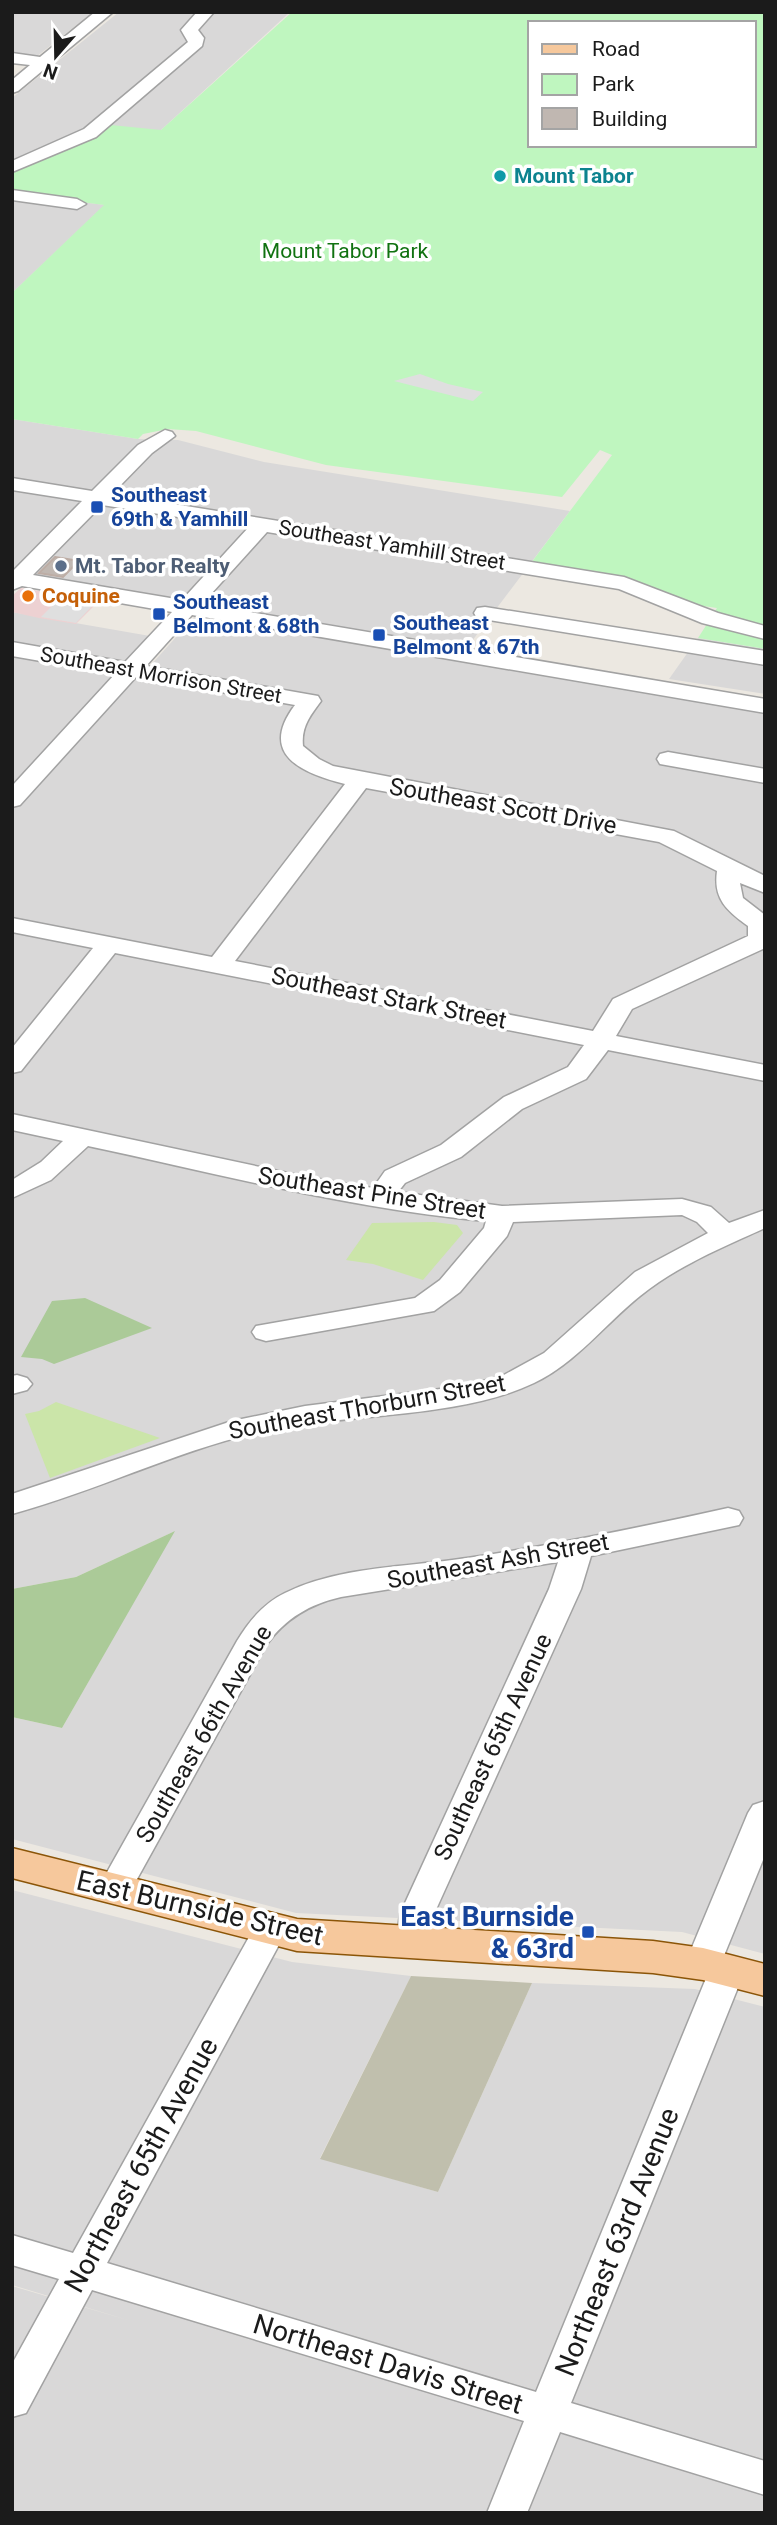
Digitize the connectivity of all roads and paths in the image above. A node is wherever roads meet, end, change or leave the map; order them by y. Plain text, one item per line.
1 (106, 12) edge
2 (206, 12) edge
3 (12, 58) edge
4 (44, 62) junction
5 (12, 88) edge
6 (12, 167) edge
7 (12, 195) edge
8 (77, 204) dead end
9 (165, 436) dead end
10 (12, 484) edge
11 (97, 498) junction
12 (263, 524) junction
13 (14, 580) edge
14 (187, 608) junction
15 (485, 613) dead end
16 (765, 634) edge
17 (12, 649) edge
18 (765, 658) edge
19 (130, 669) junction
20 (310, 701) joint
21 (765, 706) edge
22 (668, 759) dead end
23 (765, 776) edge
24 (360, 780) junction
25 (12, 800) edge
26 (729, 870) junction
27 (765, 886) edge
28 (763, 923) edge
29 (12, 925) edge
30 (109, 944) junction
31 (219, 965) junction
32 (601, 1040) junction
33 (12, 1065) edge
34 (765, 1073) edge
35 (12, 1122) edge
36 (81, 1136) junction
37 (12, 1189) edge
38 (381, 1197) junction
39 (502, 1214) junction
40 (765, 1218) edge
41 (724, 1236) junction
42 (266, 1332) dead end
43 (12, 1504) edge
44 (728, 1518) dead end
45 (577, 1550) junction
46 (273, 1616) joint
47 (765, 1813) edge
48 (12, 1863) edge
49 (114, 1890) junction
50 (270, 1930) junction
51 (413, 1944) junction
52 (732, 1972) edge
53 (12, 2250) edge
54 (84, 2271) junction
55 (12, 2401) edge
56 (548, 2412) junction
57 (765, 2478) edge
58 (507, 2513) edge

1 - 4 street
2 - 6 street
3 - 4 street
4 - 5 street
7 - 8 street
9 - 11 street
10 - 11 street, Southeast Yamhill Street
11 - 12 street, Southeast Yamhill Street
11 - 13 street
12 - 14 street
12 - 16 street, Southeast Yamhill Street
13 - 14 street
14 - 19 street
14 - 21 street
15 - 18 street
17 - 19 street, Southeast Morrison Street
19 - 20 street, Southeast Morrison Street
19 - 25 street
20 - 24 street, Southeast Scott Drive
22 - 23 street
24 - 26 street, Southeast Scott Drive
24 - 31 street
26 - 27 street, Southeast Scott Drive
26 - 28 street
28 - 32 street
29 - 30 street, Southeast Stark Street
30 - 31 street, Southeast Stark Street
30 - 33 street
31 - 32 street, Southeast Stark Street
32 - 34 street, Southeast Stark Street
32 - 38 street
35 - 36 street, Southeast Pine Street
36 - 37 street
36 - 38 street, Southeast Pine Street
38 - 39 street, Southeast Pine Street
39 - 41 street, Southeast Pine Street
39 - 42 street
40 - 41 street, Southeast Thorburn Street
41 - 43 street, Southeast Thorburn Street
44 - 45 street, Southeast Ash Street
45 - 46 street, Southeast Ash Street
45 - 51 street, Southeast 65th Avenue
46 - 49 street, Southeast 66th Avenue
47 - 52 street, Northeast 63rd Avenue
48 - 49 main road, East Burnside Street
49 - 50 main road, East Burnside Street
50 - 51 main road, East Burnside Street
50 - 54 street, Northeast 65th Avenue
51 - 52 main road, East Burnside Street
52 - 56 street, Northeast 63rd Avenue
53 - 54 street, Northeast Davis Street
54 - 55 street, Northeast 65th Avenue
54 - 56 street, Northeast Davis Street
56 - 57 street, Northeast Davis Street
56 - 58 street, Northeast 63rd Avenue

